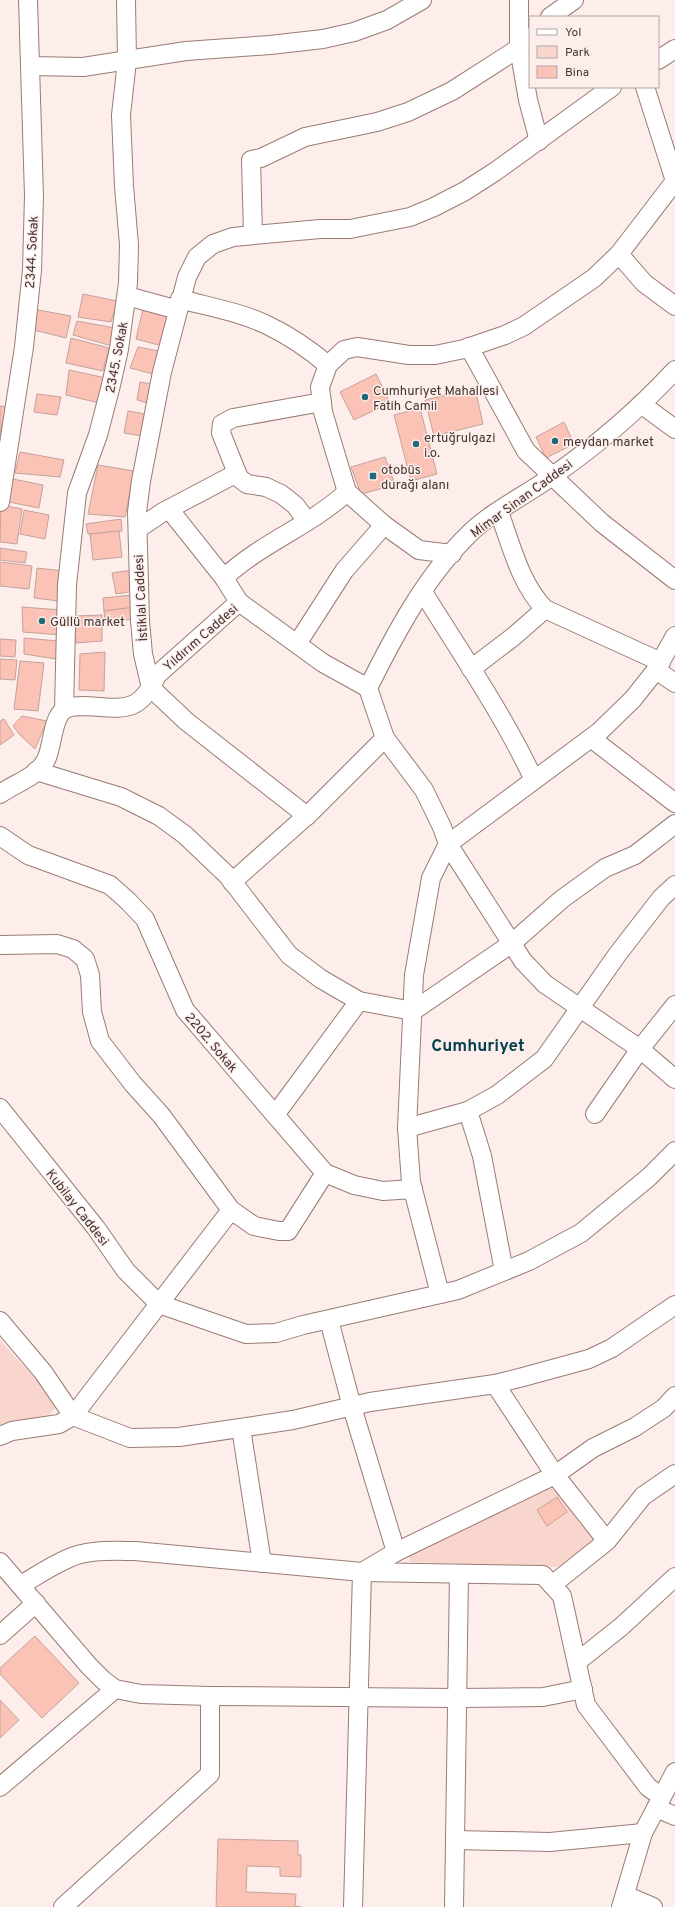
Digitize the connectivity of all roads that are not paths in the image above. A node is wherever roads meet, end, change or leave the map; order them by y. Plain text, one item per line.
1 (28, 0) edge
2 (126, 0) edge
3 (422, 0) edge
4 (519, 0) edge
5 (574, 0) edge
6 (551, 16) edge
7 (525, 43) edge
8 (675, 49) edge
9 (659, 59) edge
10 (127, 61) junction
11 (31, 66) junction
12 (611, 88) edge
13 (645, 88) edge
14 (539, 141) junction
15 (675, 181) edge
16 (253, 235) junction
17 (619, 254) junction
18 (127, 296) junction
19 (179, 304) junction
20 (675, 306) edge
21 (469, 347) junction
22 (328, 365) junction
23 (675, 370) edge
24 (322, 402) junction
25 (642, 404) junction
26 (675, 429) edge
27 (237, 473) junction
28 (552, 477) junction
29 (347, 492) junction
30 (0, 502) edge
31 (169, 509) junction
32 (499, 512) junction
33 (307, 521) junction
34 (384, 525) junction
35 (138, 529) junction
36 (452, 554) junction
37 (224, 578) junction
38 (675, 580) edge
39 (422, 592) junction
40 (239, 602) junction
41 (545, 609) junction
42 (675, 636) edge
43 (297, 644) junction
44 (658, 666) junction
45 (471, 669) junction
46 (675, 683) edge
47 (150, 688) junction
48 (368, 688) junction
49 (64, 709) junction
50 (386, 738) junction
51 (591, 738) junction
52 (36, 771) junction
53 (534, 780) junction
54 (0, 794) edge
55 (675, 802) edge
56 (307, 816) junction
57 (675, 824) edge
58 (0, 836) edge
59 (448, 844) junction
60 (232, 882) junction
61 (675, 886) edge
62 (511, 944) junction
63 (0, 945) edge
64 (359, 1001) junction
65 (675, 1005) edge
66 (580, 1007) junction
67 (413, 1011) junction
68 (640, 1049) junction
69 (675, 1079) edge
70 (0, 1108) edge
71 (468, 1111) junction
72 (595, 1114) dead end
73 (275, 1115) junction
74 (407, 1128) junction
75 (675, 1151) edge
76 (325, 1173) junction
77 (413, 1189) junction
78 (231, 1210) junction
79 (504, 1271) junction
80 (440, 1294) junction
81 (159, 1304) junction
82 (675, 1305) edge
83 (329, 1320) junction
84 (0, 1321) edge
85 (495, 1384) junction
86 (675, 1396) edge
87 (352, 1406) junction
88 (73, 1416) junction
89 (241, 1428) junction
90 (0, 1436) edge
91 (675, 1474) edge
92 (555, 1475) junction
93 (607, 1541) junction
94 (396, 1552) junction
95 (0, 1562) edge
96 (262, 1563) junction
97 (362, 1572) junction
98 (459, 1574) junction
99 (675, 1577) edge
100 (21, 1585) junction
101 (552, 1585) junction
102 (36, 1603) junction
103 (0, 1634) edge
104 (577, 1662) junction
105 (115, 1688) junction
106 (583, 1689) junction
107 (210, 1696) junction
108 (358, 1696) junction
109 (457, 1698) junction
110 (675, 1772) edge
111 (0, 1788) edge
112 (659, 1802) junction
113 (675, 1816) edge
114 (643, 1834) junction
115 (455, 1840) junction
116 (623, 1901) edge
117 (63, 1907) edge
118 (353, 1907) edge
119 (454, 1907) edge
120 (653, 1907) edge

1 - 11 street, 2344. Sokak
2 - 10 street, 2345. Sokak
3 - 10 street
4 - 7 street
5 - 6 street
7 - 14 street
7 - 16 street
8 - 9 street
10 - 11 street
10 - 18 street, 2345. Sokak
11 - 30 street, 2344. Sokak
12 - 14 street, İstiklal Caddesi
13 - 15 street
14 - 16 street, İstiklal Caddesi
15 - 17 street
16 - 19 street, İstiklal Caddesi
17 - 20 street
17 - 21 street
18 - 19 street
18 - 49 street, 2345. Sokak
19 - 22 street
19 - 35 street, İstiklal Caddesi
21 - 22 street
21 - 28 street
22 - 24 street
23 - 25 street, Mimar Sinan Caddesi
24 - 27 street
24 - 29 street
25 - 26 street
25 - 28 street, Mimar Sinan Caddesi
27 - 31 street
27 - 33 street
28 - 32 street, Mimar Sinan Caddesi
28 - 38 street
29 - 33 street
29 - 34 street
31 - 35 street
31 - 37 street
32 - 36 street, Mimar Sinan Caddesi
32 - 41 street
33 - 37 street
34 - 36 street
34 - 43 street
35 - 47 street, İstiklal Caddesi
36 - 39 street, Mimar Sinan Caddesi
37 - 40 street
39 - 45 street
39 - 48 street, Mimar Sinan Caddesi
40 - 43 street, Yıldırım Caddesi
40 - 47 street, Yıldırım Caddesi
41 - 44 street
41 - 45 street
42 - 44 street
43 - 48 street, Yıldırım Caddesi
44 - 46 street
44 - 51 street
45 - 53 street
47 - 49 street, Yıldırım Caddesi
47 - 56 street
48 - 50 street
49 - 52 street
50 - 56 street
50 - 59 street
51 - 53 street
51 - 55 street
52 - 54 street
52 - 60 street
53 - 59 street
56 - 60 street
57 - 62 street
58 - 73 street, 2202. Sokak
59 - 62 street
59 - 67 street
60 - 64 street
61 - 66 street
62 - 66 street
62 - 67 street
63 - 78 street
64 - 67 street
64 - 73 street
65 - 68 street
66 - 68 street
66 - 71 street
67 - 74 street
68 - 69 street
68 - 72 street
70 - 81 street, Kubilay Caddesi
71 - 74 street
71 - 79 street
73 - 76 street, 2202. Sokak
74 - 77 street
75 - 79 street
76 - 77 street, 2202. Sokak
76 - 78 street
77 - 80 street
78 - 81 street
79 - 80 street
80 - 83 street
81 - 83 street
81 - 88 street
82 - 85 street
83 - 87 street
84 - 88 street
85 - 87 street
85 - 92 street
86 - 92 street
87 - 89 street
87 - 94 street
88 - 89 street
88 - 90 street
89 - 96 street
91 - 93 street
92 - 93 street
92 - 94 street
93 - 101 street
94 - 97 street
95 - 100 street
96 - 97 street
96 - 100 street
97 - 98 street
97 - 108 street
98 - 101 street
98 - 109 street
99 - 104 street
100 - 102 street
101 - 104 street
102 - 103 street
102 - 105 street
104 - 106 street
105 - 107 street
105 - 111 street
106 - 109 street
106 - 112 street
107 - 108 street
107 - 117 street
108 - 109 street
108 - 118 street
109 - 115 street
110 - 112 street
112 - 113 street
112 - 114 street
114 - 115 street
114 - 116 street
115 - 119 street
116 - 120 street

